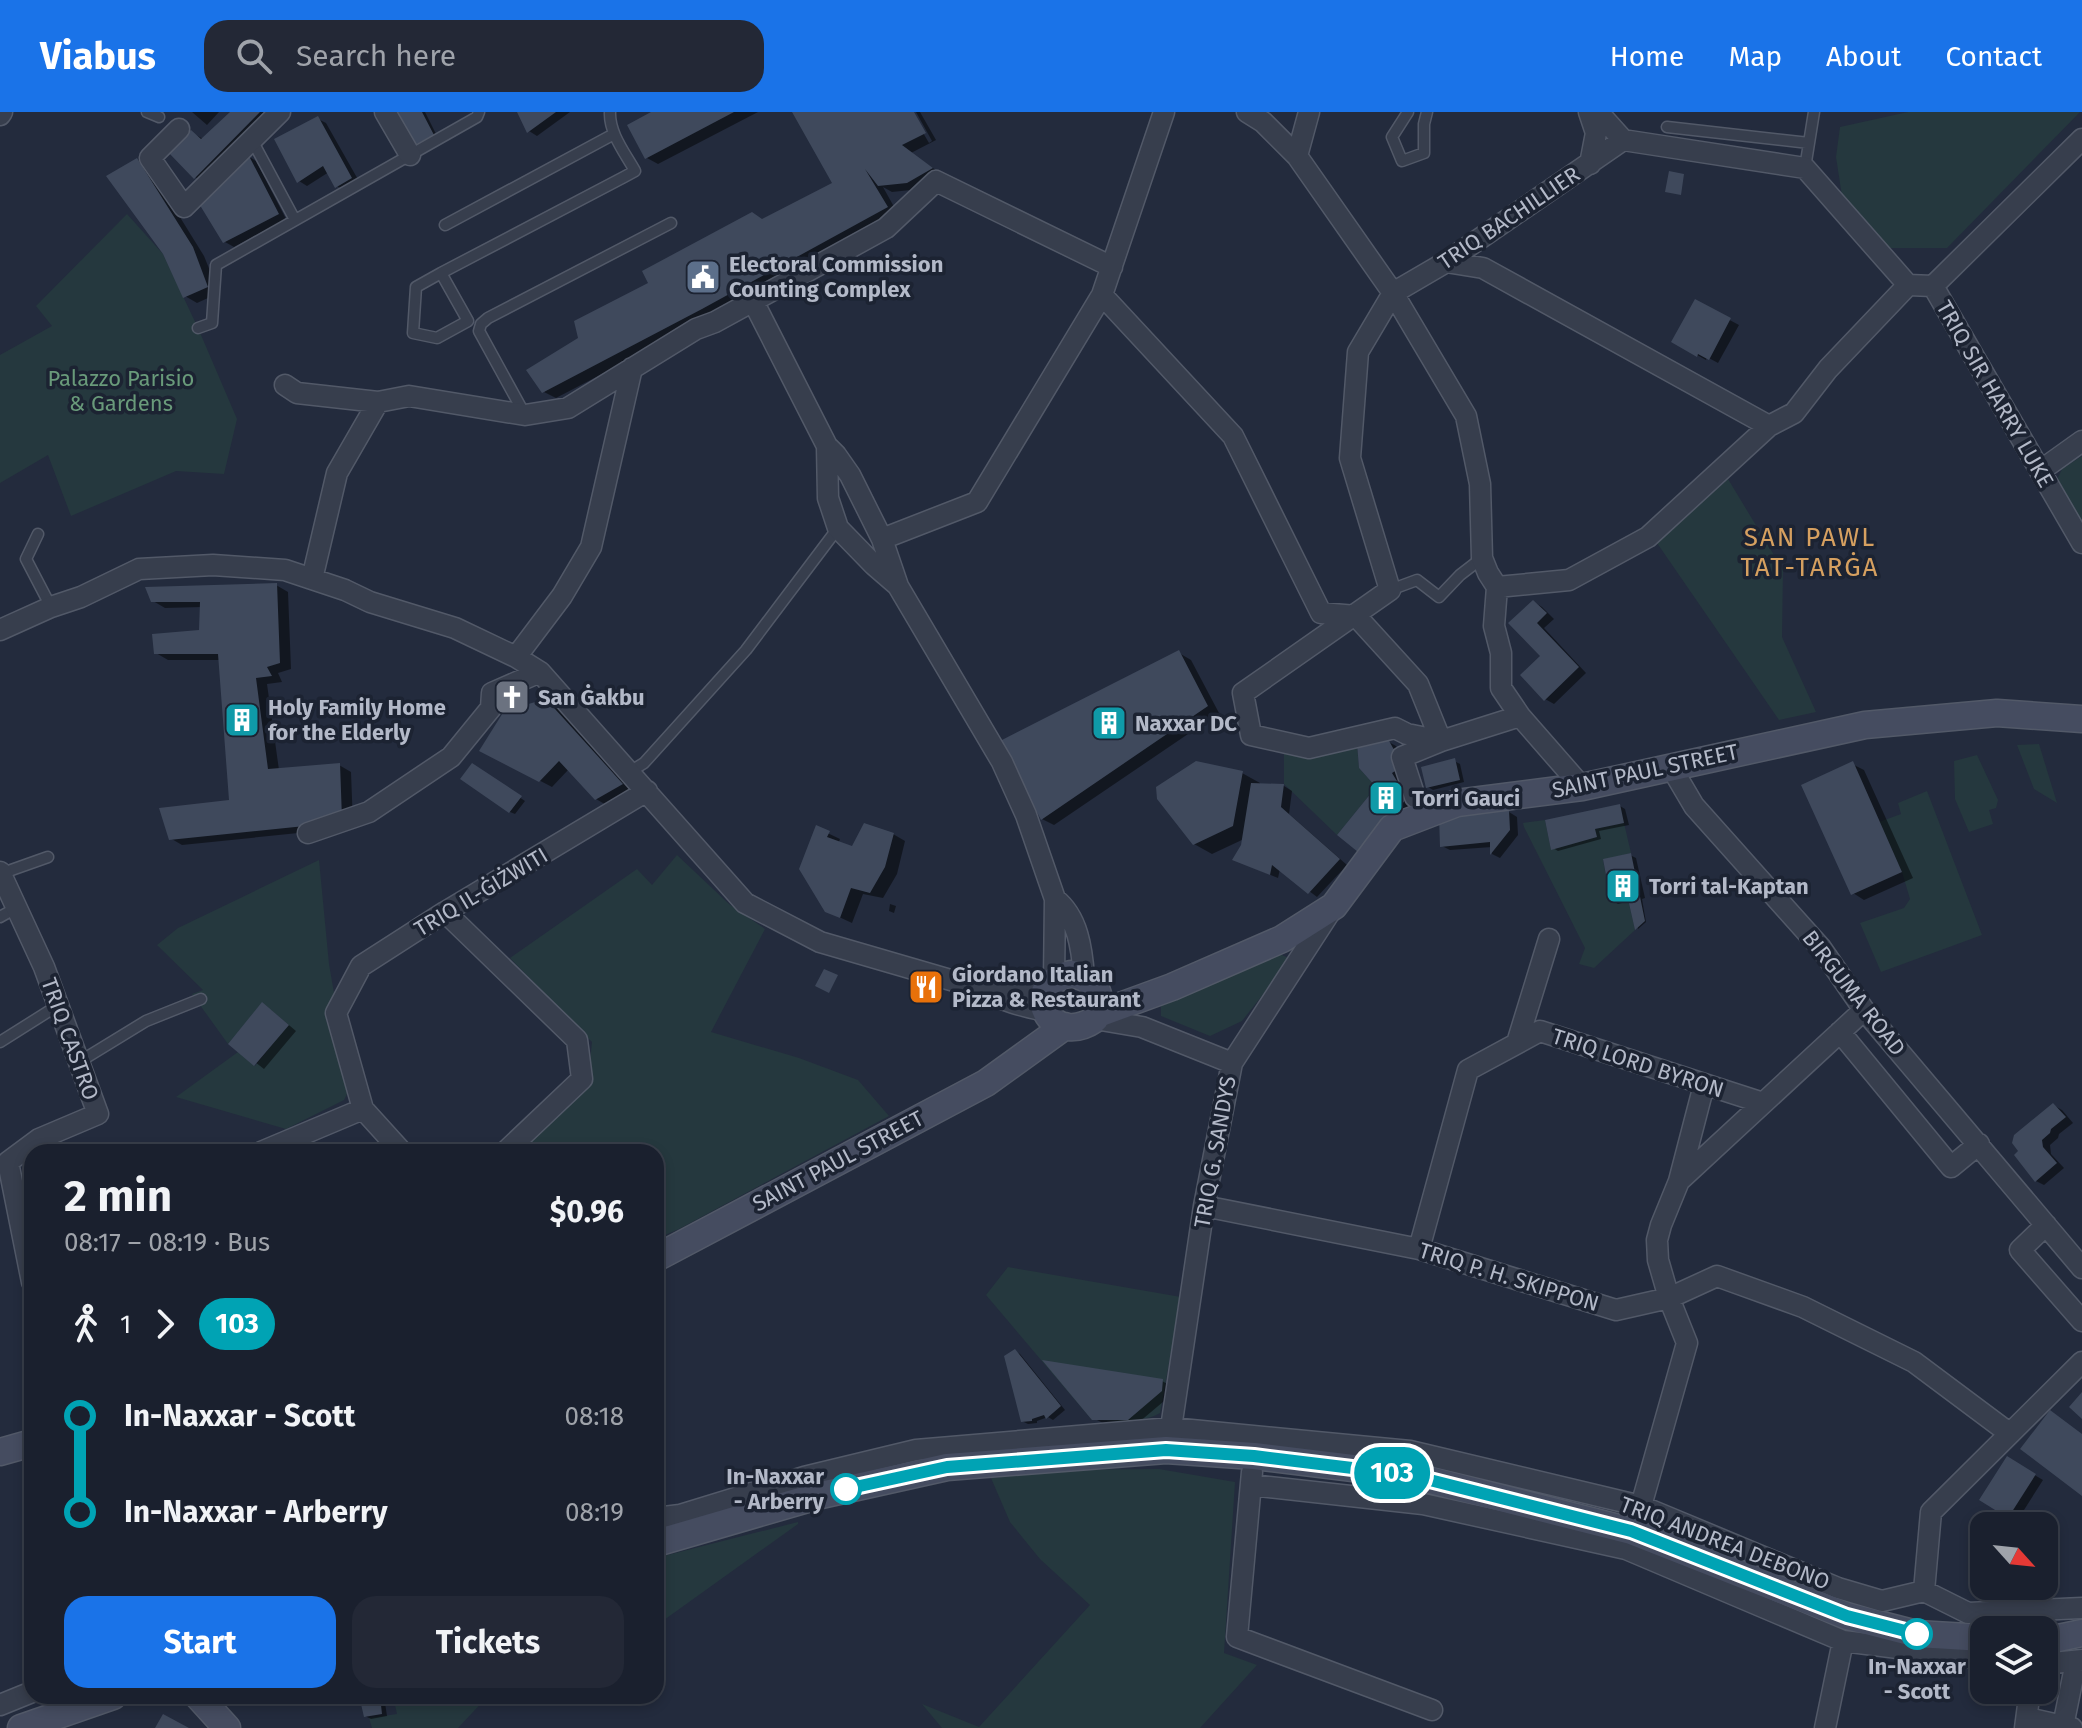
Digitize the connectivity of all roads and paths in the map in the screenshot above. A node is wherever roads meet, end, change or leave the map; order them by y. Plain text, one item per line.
1 (147, 112) edge
2 (280, 112) edge
3 (385, 112) edge
4 (479, 112) edge
5 (610, 112) edge
6 (1164, 112) edge
7 (1247, 112) edge
8 (1309, 112) edge
9 (1408, 112) edge
10 (1427, 112) edge
11 (1589, 112) edge
12 (1598, 112) edge
13 (1814, 112) edge
14 (159, 117) dead end
15 (1667, 127) dead end
16 (179, 129) dead end
17 (614, 134) junction
18 (2082, 139) edge
19 (252, 140) junction
20 (1623, 140) junction
21 (1809, 143) junction
22 (410, 155) junction
23 (1297, 156) junction
24 (1590, 164) junction
25 (1805, 168) junction
26 (295, 220) junction
27 (671, 223) dead end
28 (445, 225) dead end
29 (1486, 235) junction
30 (1446, 262) junction
31 (1112, 267) junction
32 (1483, 268) junction
33 (441, 273) junction
34 (1908, 285) junction
35 (1933, 286) junction
36 (1393, 293) junction
37 (1102, 295) junction
38 (753, 301) junction
39 (198, 328) dead end
40 (632, 368) junction
41 (285, 385) dead end
42 (378, 402) junction
43 (525, 415) junction
44 (1769, 426) junction
45 (2082, 441) edge
46 (827, 446) junction
47 (2040, 471) junction
48 (838, 528) junction
49 (38, 534) dead end
50 (882, 539) junction
51 (2082, 543) edge
52 (1482, 558) junction
53 (312, 579) junction
54 (898, 586) junction
55 (1497, 587) junction
56 (1390, 590) junction
57 (51, 607) junction
58 (1356, 616) junction
59 (1, 628) edge
60 (516, 657) junction
61 (540, 672) junction
62 (1520, 716) junction
63 (2082, 719) edge
64 (1441, 741) junction
65 (1671, 767) junction
66 (628, 773) junction
67 (1582, 787) junction
68 (647, 791) junction
69 (1415, 797) dead end
70 (308, 833) dead end
71 (48, 857) dead end
72 (0, 873) edge
73 (1055, 899) junction
74 (1334, 906) junction
75 (445, 912) junction
76 (13, 914) edge
77 (1549, 939) dead end
78 (1089, 981) junction
79 (1172, 987) junction
80 (201, 999) dead end
81 (1052, 1005) junction
82 (57, 1006) junction
83 (1864, 1010) junction
84 (1097, 1017) junction
85 (1840, 1032) junction
86 (0, 1042) edge
87 (1517, 1043) junction
88 (78, 1063) junction
89 (1232, 1063) junction
90 (1704, 1085) junction
91 (1763, 1103) junction
92 (363, 1109) junction
93 (46, 1144) edge
94 (280, 1144) edge
95 (395, 1144) edge
96 (513, 1144) edge
97 (1979, 1144) junction
98 (24, 1153) edge
99 (4, 1161) edge
100 (1679, 1181) junction
101 (1204, 1206) junction
102 (2046, 1225) junction
103 (24, 1247) edge
104 (1419, 1249) junction
105 (664, 1254) edge
106 (2082, 1268) edge
107 (1669, 1298) junction
108 (2082, 1321) edge
109 (2082, 1362) edge
110 (1171, 1428) junction
111 (2009, 1433) junction
112 (24, 1445) edge
113 (0, 1452) edge
114 (1254, 1456) junction
115 (1251, 1485) junction
116 (1641, 1506) junction
117 (664, 1517) edge
118 (664, 1541) edge
119 (1924, 1591) junction
120 (2082, 1608) edge
121 (2082, 1633) edge
122 (1970, 1637) edge
123 (2058, 1638) edge
124 (1843, 1641) junction
125 (1970, 1657) edge
126 (2079, 1661) edge
127 (2058, 1663) edge
128 (24, 1695) edge
129 (48, 1704) edge
130 (90, 1704) edge
131 (206, 1704) edge
132 (218, 1704) edge
133 (225, 1704) edge
134 (0, 1705) edge
135 (1432, 1710) dead end
136 (2026, 1723) edge
137 (0, 1726) edge
138 (229, 1726) edge
139 (2068, 1727) edge
140 (21, 1728) edge
141 (1825, 1728) edge

1 - 14 lane
2 - 19 street
3 - 22 street
4 - 22 lane
5 - 17 lane
6 - 31 street
7 - 23 street
8 - 23 street
9 - 10 lane
11 - 24 street
12 - 20 street
13 - 21 lane
15 - 21 lane
16 - 19 street
17 - 28 lane
17 - 33 lane
18 - 35 street
19 - 26 lane
20 - 24 street, TRIQ BACHILLIER
20 - 25 street
21 - 25 lane
22 - 26 lane
23 - 36 street
24 - 29 street, TRIQ BACHILLIER
25 - 34 street
26 - 39 lane
27 - 43 lane
29 - 30 street, TRIQ BACHILLIER
29 - 32 street
30 - 32 street
30 - 36 street, TRIQ BACHILLIER
31 - 37 street
31 - 38 street
32 - 44 street
33 - 33 lane
34 - 35 street
34 - 44 street
35 - 47 street, TRIQ SIR HARRY LUKE
36 - 52 street
36 - 56 street
37 - 50 street
37 - 58 street
38 - 40 street
38 - 46 street
40 - 43 street
40 - 60 street
41 - 42 street
42 - 43 street
42 - 53 street
44 - 55 street
45 - 47 street
46 - 48 street
46 - 50 street
47 - 51 street, TRIQ SIR HARRY LUKE
48 - 54 street
48 - 66 lane
49 - 57 lane
50 - 54 street
52 - 55 street
52 - 56 lane
53 - 57 street
53 - 60 street
54 - 73 street
55 - 62 street
56 - 58 street
57 - 59 street
58 - 64 street
58 - 64 street
60 - 61 street
61 - 66 street
61 - 70 street
62 - 64 street
62 - 67 street
63 - 65 main road, SAINT PAUL STREET
64 - 69 street
65 - 67 main road, SAINT PAUL STREET
65 - 83 street, BIRGUMA ROAD
66 - 68 street
67 - 74 main road, SAINT PAUL STREET
68 - 75 street, TRIQ IL-ĠIŻWITI
68 - 81 street
71 - 72 lane
72 - 76 street, TRIQ CASTRO
73 - 78 street
73 - 81 street
74 - 79 main road, SAINT PAUL STREET
74 - 89 street, TRIQ G. SANDYS
75 - 92 street, TRIQ IL-ĠIŻWITI
75 - 96 street
76 - 82 street, TRIQ CASTRO
77 - 87 street
78 - 79 main road, SAINT PAUL STREET
78 - 81 main road, SAINT PAUL STREET
78 - 84 main road
79 - 84 main road, SAINT PAUL STREET
80 - 88 lane
81 - 84 main road, SAINT PAUL STREET
81 - 105 main road, SAINT PAUL STREET
82 - 86 lane
82 - 88 street, TRIQ CASTRO
83 - 85 street
83 - 97 street, BIRGUMA ROAD
84 - 89 street
85 - 91 street
85 - 97 street, BIRGUMA ROAD
87 - 90 street, TRIQ LORD BYRON
87 - 104 street, TRIQ LORD BYRON
88 - 93 street, TRIQ CASTRO
89 - 101 street, TRIQ G. SANDYS
90 - 91 street, TRIQ LORD BYRON
90 - 100 street
91 - 100 street
92 - 94 street
92 - 95 street
97 - 102 street, BIRGUMA ROAD
98 - 99 street, TRIQ CASTRO
99 - 103 street
100 - 107 street
101 - 104 street, TRIQ P. H. SKIPPON
101 - 110 street, TRIQ G. SANDYS
102 - 106 street, BIRGUMA ROAD
102 - 108 street
104 - 107 street, TRIQ P. H. SKIPPON
107 - 111 street, TRIQ P. H. SKIPPON
107 - 116 street
109 - 111 street
110 - 116 street, TRIQ ANDREA DEBONO
110 - 117 street, TRIQ ANDREA DEBONO
111 - 119 street
112 - 113 main road
114 - 115 street
114 - 118 main road, TRIQ ANDREA DEBONO
114 - 122 main road, TRIQ ANDREA DEBONO
115 - 124 street, TRIQ ANDREA DEBONO
115 - 135 street
116 - 119 street, TRIQ ANDREA DEBONO
119 - 120 street
121 - 123 main road
124 - 125 street, TRIQ ANDREA DEBONO
124 - 141 street
126 - 127 street
126 - 139 street
128 - 134 street
129 - 137 main road
130 - 140 main road
131 - 138 main road
132 - 138 main road
133 - 138 main road
136 - 139 street

